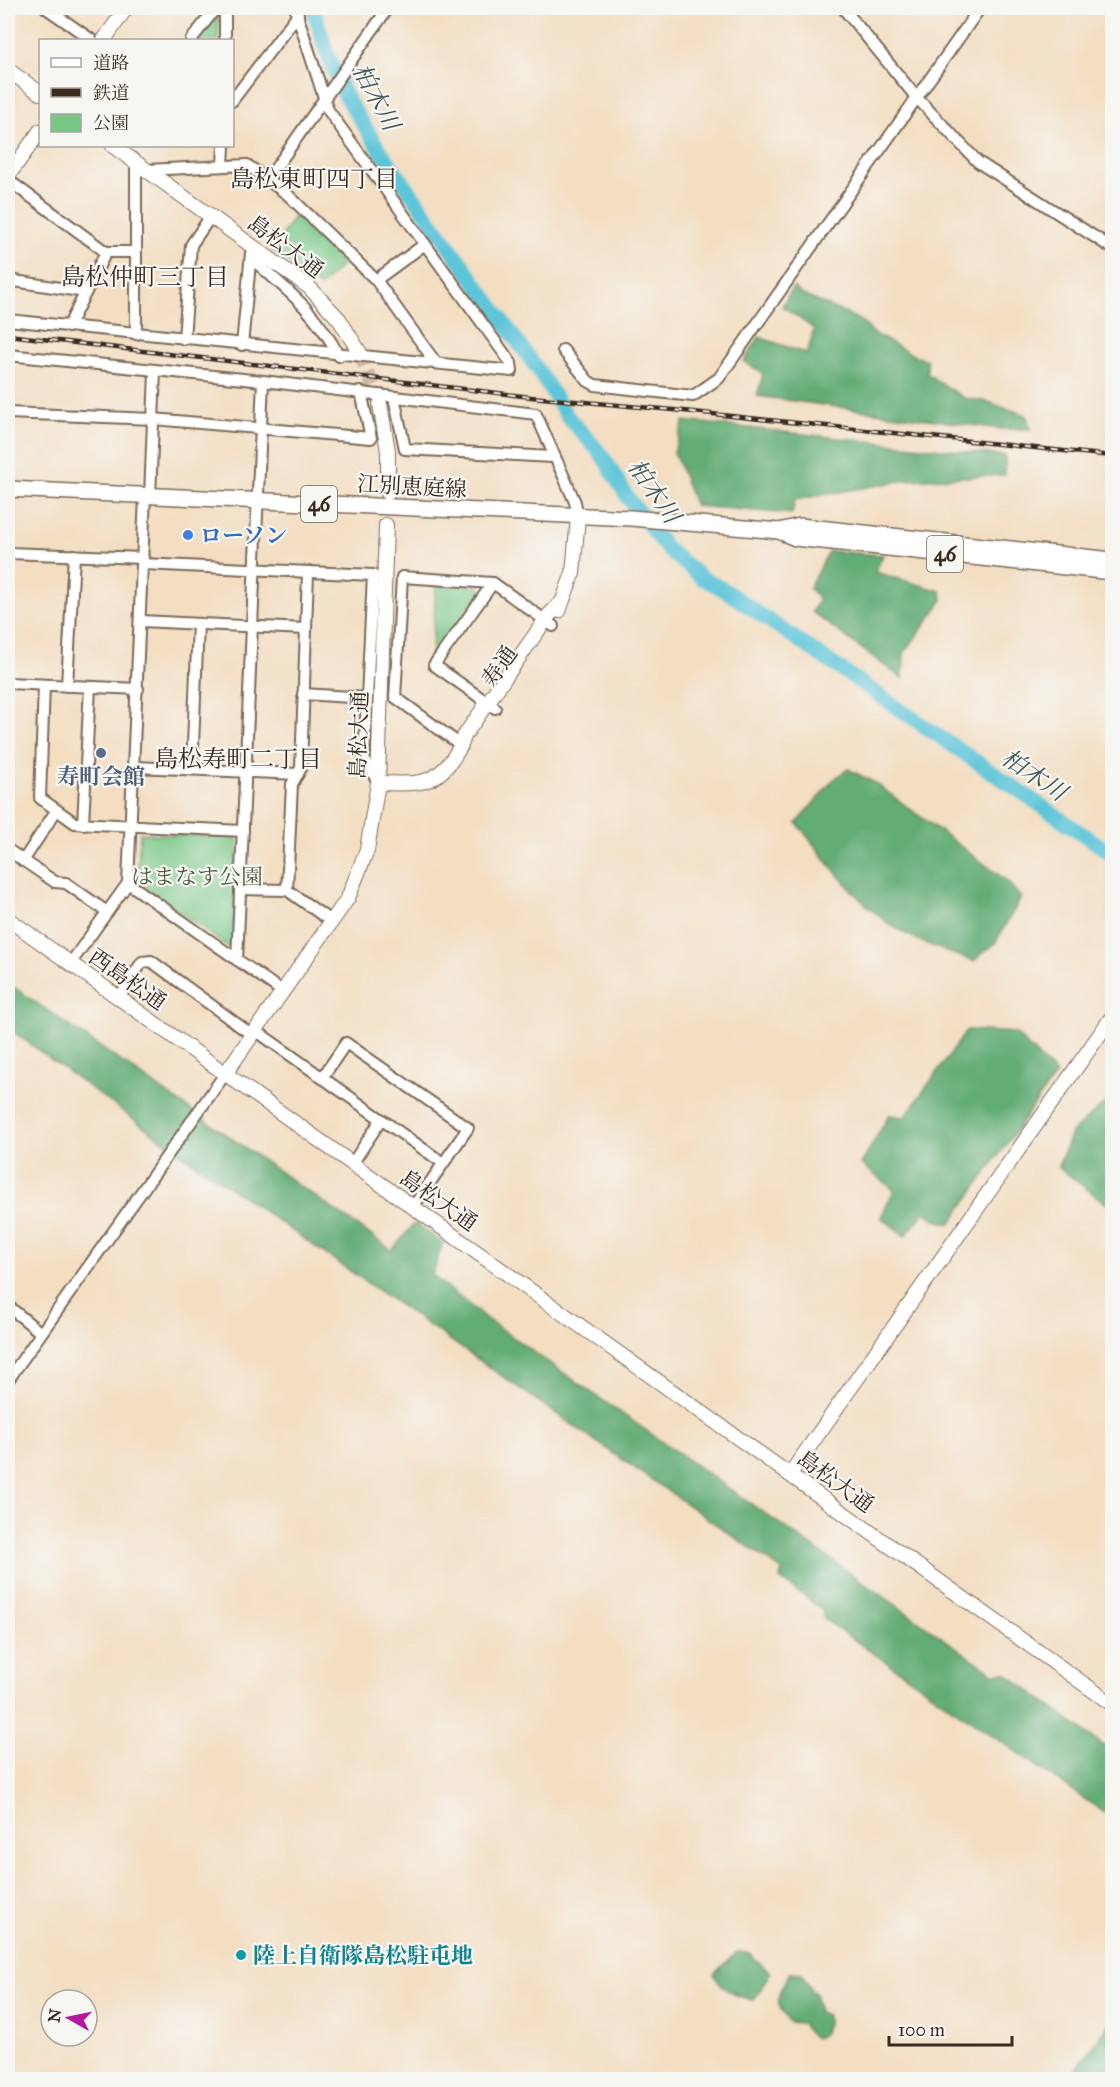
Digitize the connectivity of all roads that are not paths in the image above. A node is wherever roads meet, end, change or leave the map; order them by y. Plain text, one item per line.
1 (46, 8) edge
2 (126, 8) edge
3 (216, 8) edge
4 (225, 8) edge
5 (388, 8) edge
6 (843, 8) edge
7 (980, 8) edge
8 (296, 11) edge
9 (91, 39) edge
10 (105, 39) edge
11 (192, 39) edge
12 (225, 39) edge
13 (8, 70) edge
14 (39, 92) edge
15 (327, 93) junction
16 (234, 98) edge
17 (917, 98) junction
18 (39, 132) edge
19 (115, 147) edge
20 (224, 147) edge
21 (223, 164) junction
22 (141, 166) junction
23 (8, 178) edge
24 (268, 179) junction
25 (211, 216) junction
26 (425, 244) junction
27 (1113, 248) edge
28 (106, 252) junction
29 (136, 252) junction
30 (251, 252) junction
31 (8, 280) edge
32 (376, 280) junction
33 (86, 292) junction
34 (8, 320) edge
35 (68, 327) junction
36 (135, 334) junction
37 (184, 339) junction
38 (242, 345) junction
39 (562, 350) dead end
40 (360, 353) tunnel mouth
41 (8, 355) edge
42 (339, 356) junction
43 (436, 363) junction
44 (155, 371) junction
45 (263, 381) junction
46 (361, 392) junction
47 (394, 397) junction
48 (380, 404) tunnel mouth
49 (8, 413) edge
50 (153, 419) junction
51 (262, 428) junction
52 (553, 457) junction
53 (8, 489) edge
54 (387, 493) dead end
55 (148, 496) junction
56 (259, 501) junction
57 (578, 517) junction
58 (386, 525) dead end
59 (779, 531) junction
60 (8, 553) edge
61 (74, 555) junction
62 (1113, 560) edge
63 (143, 561) junction
64 (255, 571) junction
65 (1113, 572) edge
66 (308, 573) junction
67 (493, 583) junction
68 (141, 621) junction
69 (549, 623) junction
70 (198, 624) junction
71 (253, 626) junction
72 (306, 629) junction
73 (8, 683) edge
74 (44, 685) junction
75 (68, 686) junction
76 (90, 687) junction
77 (138, 689) junction
78 (303, 694) junction
79 (367, 698) junction
80 (491, 706) junction
81 (462, 746) junction
82 (135, 767) junction
83 (192, 769) junction
84 (245, 772) junction
85 (298, 774) junction
86 (378, 783) junction
87 (56, 811) junction
88 (83, 824) junction
89 (132, 825) junction
90 (243, 831) junction
91 (8, 850) edge
92 (23, 861) junction
93 (128, 883) junction
94 (240, 889) junction
95 (287, 890) junction
96 (107, 912) junction
97 (8, 919) edge
98 (332, 922) junction
99 (237, 960) junction
100 (70, 964) junction
101 (283, 992) junction
102 (118, 998) junction
103 (1113, 1017) edge
104 (254, 1032) junction
105 (225, 1074) junction
106 (322, 1078) junction
107 (381, 1120) junction
108 (443, 1163) junction
109 (352, 1164) junction
110 (412, 1207) junction
111 (8, 1306) edge
112 (41, 1333) junction
113 (8, 1380) edge
114 (790, 1474) junction
115 (1113, 1704) edge

1 - 9 street
2 - 10 street
3 - 11 street
4 - 12 street
5 - 15 street
6 - 17 street
7 - 17 street
8 - 15 street
8 - 16 street
13 - 14 street
15 - 24 street
15 - 26 street
17 - 27 street
17 - 39 street
18 - 23 street
19 - 22 street, 島松大通
20 - 21 street
21 - 22 street
21 - 24 street
22 - 25 street, 島松大通
22 - 29 street
23 - 28 street
24 - 32 street
25 - 30 street, 島松大通
25 - 37 street
26 - 32 street
26 - 43 street
28 - 29 street
28 - 33 street
29 - 36 street
30 - 38 street
30 - 40 street, 島松大通
30 - 42 street
31 - 33 street
32 - 43 street
33 - 35 street
34 - 35 street
35 - 36 street
36 - 37 street
37 - 38 street
38 - 42 street
41 - 44 street
42 - 43 street
44 - 45 street
44 - 50 street
45 - 46 street
45 - 51 street
46 - 47 street
46 - 51 street
47 - 52 street
47 - 52 street
48 - 54 street
49 - 50 street
50 - 51 street
50 - 55 street
51 - 56 street
52 - 57 street
53 - 55 main road, 江別恵庭線 / 46
55 - 56 main road, 江別恵庭線 / 46
55 - 63 street
56 - 57 main road, 江別恵庭線 / 46
56 - 64 street
57 - 59 main road, 江別恵庭線 / 46
57 - 69 street, 寿通
58 - 86 street, 島松大通
59 - 62 main road, 江別恵庭線 / 46
59 - 65 main road, 江別恵庭線 / 46
60 - 61 street
61 - 63 street
61 - 75 street
63 - 64 street
63 - 68 street
64 - 66 street
64 - 71 street
66 - 72 street
66 - 79 street
67 - 69 street
67 - 80 street
67 - 81 street
68 - 70 street
68 - 77 street
69 - 80 street, 寿通
70 - 71 street
70 - 83 street
71 - 72 street
71 - 84 street
72 - 78 street
73 - 74 street
74 - 75 street
74 - 87 street
75 - 76 street
76 - 77 street
76 - 88 street
77 - 82 street
78 - 79 street
78 - 85 street
79 - 86 street
80 - 81 street, 寿通
81 - 86 street, 寿通
82 - 83 street
82 - 89 street
83 - 84 street
84 - 85 street
84 - 90 street
85 - 95 street
86 - 98 street, 島松大通
87 - 88 street
87 - 92 street
88 - 89 street
89 - 90 street
89 - 93 street
90 - 94 street
91 - 92 street
92 - 96 street
93 - 96 street
93 - 99 street
94 - 95 street
94 - 99 street
95 - 98 street
96 - 100 street
97 - 100 street, 西島松通
98 - 101 street, 島松大通
99 - 101 street
100 - 102 street, 西島松通
101 - 104 street, 島松大通
102 - 104 street
102 - 105 street, 西島松通
103 - 114 street
104 - 105 street, 島松大通
104 - 106 street
105 - 109 street, 島松大通
105 - 112 street
106 - 107 street
106 - 108 street
107 - 108 street
107 - 109 street
108 - 110 street
109 - 110 street, 島松大通
110 - 114 street, 島松大通
111 - 112 street
112 - 113 street
114 - 115 street, 島松大通

